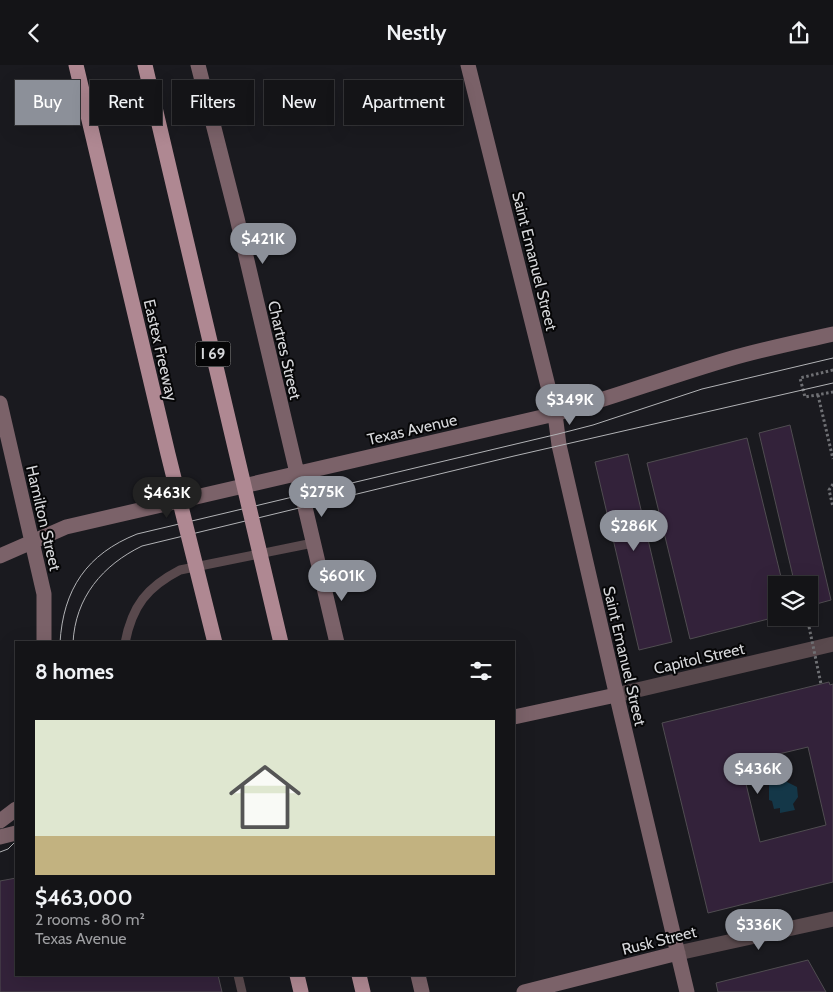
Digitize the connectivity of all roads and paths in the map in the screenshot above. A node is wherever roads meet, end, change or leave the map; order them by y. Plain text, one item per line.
1 (76, 65) edge
2 (146, 65) edge
3 (198, 65) edge
4 (468, 65) edge
5 (833, 334) edge
6 (833, 370) edge
7 (833, 392) edge
8 (818, 395) junction
9 (0, 403) edge
10 (555, 414) junction
11 (833, 459) edge
12 (296, 473) junction
13 (833, 484) edge
14 (833, 507) edge
15 (31, 543) junction
16 (313, 543) junction
17 (0, 556) edge
18 (809, 626) edge
19 (44, 641) edge
20 (125, 641) edge
21 (214, 641) edge
22 (281, 641) edge
23 (337, 641) edge
24 (833, 644) edge
25 (821, 684) dead end
26 (616, 695) junction
27 (515, 717) edge
28 (15, 810) edge
29 (0, 821) edge
30 (15, 833) edge
31 (0, 837) edge
32 (833, 919) edge
33 (678, 953) junction
34 (238, 976) edge
35 (297, 976) edge
36 (359, 976) edge
37 (418, 976) edge
38 (556, 988) edge
39 (242, 992) edge
40 (301, 992) edge
41 (363, 992) edge
42 (422, 992) edge
43 (524, 992) edge
44 (687, 992) edge

1 - 21 highway, Eastex Freeway, bridge
2 - 22 highway, I 69, bridge
3 - 12 main road, Chartres Street
4 - 10 main road, Saint Emanuel Street
5 - 10 main road, Texas Avenue
6 - 8 path
7 - 8 path
8 - 11 path
9 - 15 main road, Hamilton Street
10 - 12 main road, Texas Avenue
10 - 26 main road, Saint Emanuel Street
12 - 15 main road, Texas Avenue
12 - 16 main road, Chartres Street
13 - 14 path
15 - 17 main road, Texas Avenue
15 - 19 main road, Hamilton Street
16 - 20 lane
16 - 23 main road, Chartres Street
18 - 25 path, bridge
24 - 26 street, Capitol Street
26 - 27 main road, Capitol Street
26 - 33 main road, Saint Emanuel Street
28 - 29 main road
30 - 31 main road
32 - 33 street, Rusk Street
33 - 38 main road, Rusk Street
33 - 44 main road, Saint Emanuel Street
34 - 39 lane
35 - 40 highway
36 - 41 highway
37 - 42 main road
38 - 43 main road, Rusk Street

